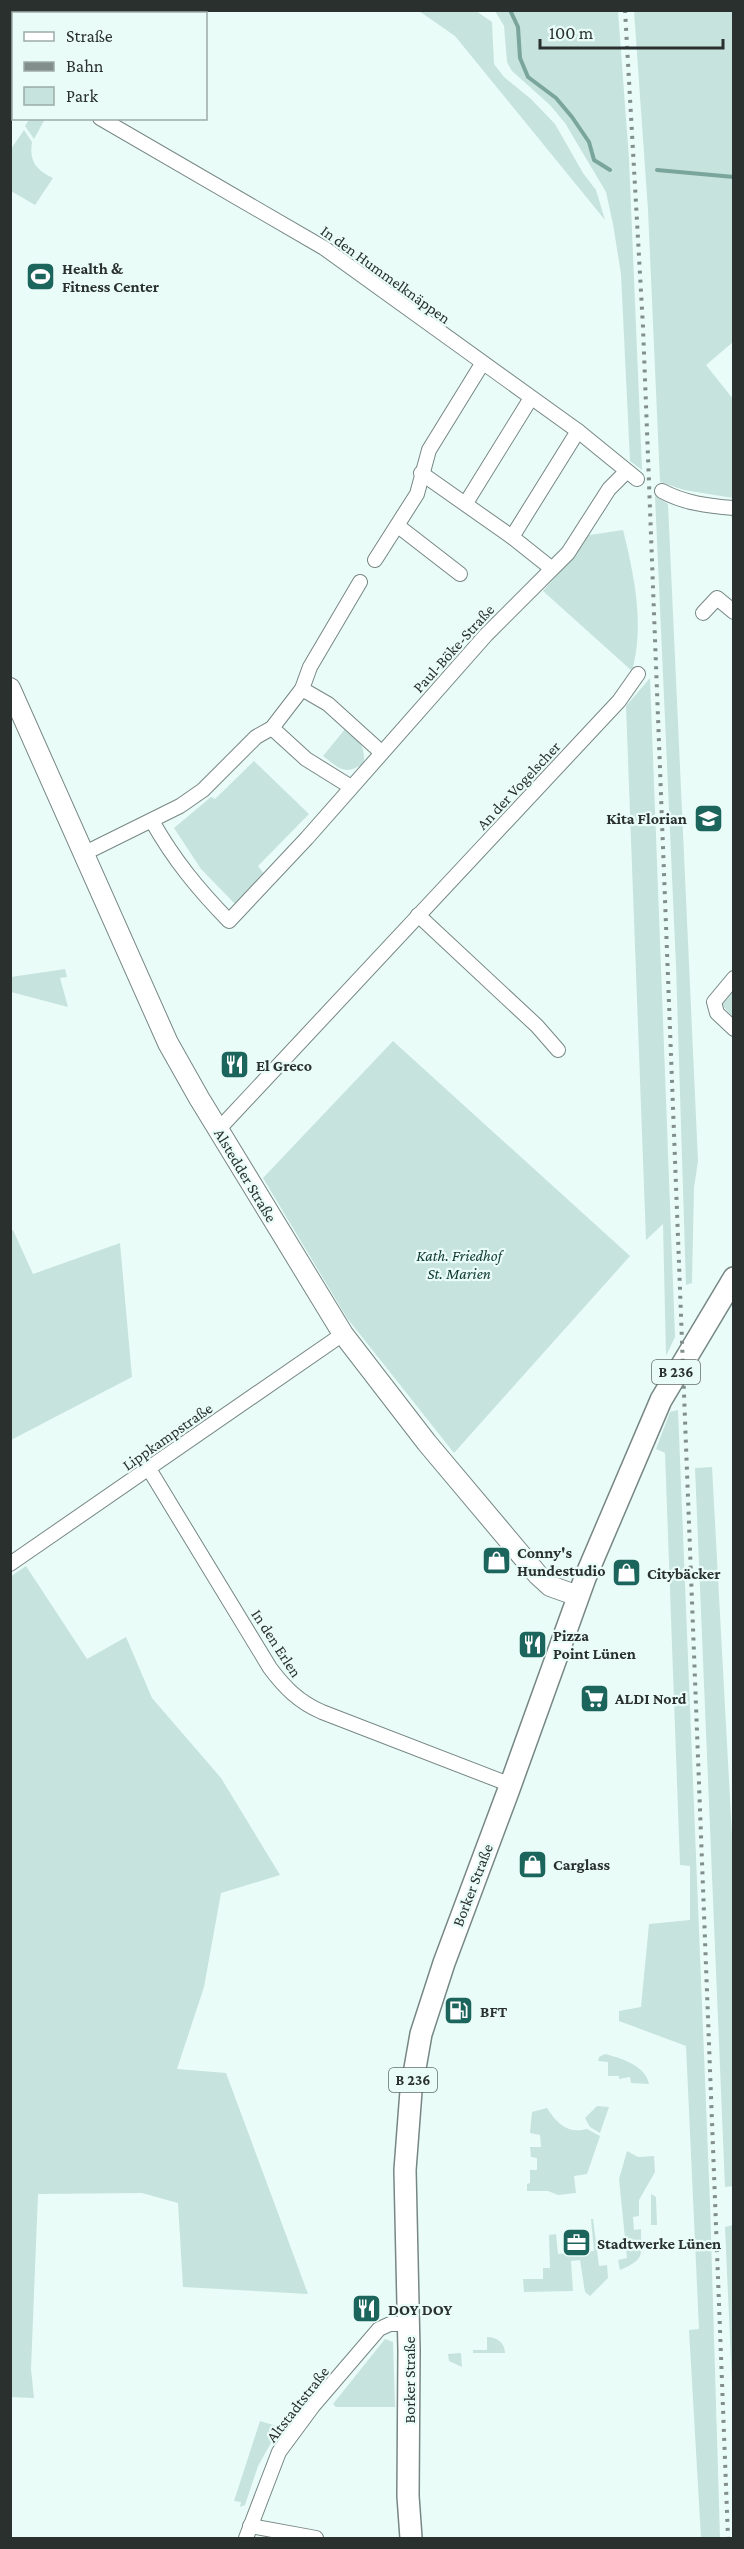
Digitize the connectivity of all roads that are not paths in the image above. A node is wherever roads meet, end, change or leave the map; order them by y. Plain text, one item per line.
1 (103, 120) edge
2 (482, 364) junction
3 (531, 398) junction
4 (578, 431) junction
5 (421, 473) junction
6 (631, 476) joint
7 (662, 491) dead end
8 (465, 503) junction
9 (734, 508) edge
10 (398, 526) junction
11 (512, 537) junction
12 (375, 560) dead end
13 (551, 568) junction
14 (460, 574) dead end
15 (360, 582) dead end
16 (734, 612) edge
17 (703, 613) dead end
18 (638, 674) dead end
19 (10, 688) edge
20 (302, 689) junction
21 (272, 728) junction
22 (381, 752) junction
23 (351, 787) junction
24 (153, 821) junction
25 (83, 854) junction
26 (418, 915) junction
27 (734, 978) edge
28 (734, 1029) edge
29 (558, 1050) dead end
30 (219, 1130) junction
31 (734, 1278) edge
32 (343, 1334) junction
33 (149, 1469) junction
34 (10, 1564) edge
35 (578, 1596) junction
36 (511, 1785) junction
37 (409, 2324) junction
38 (248, 2532) edge
39 (316, 2538) edge
40 (411, 2538) edge

1 - 2 street, In den Hummelknäppen
2 - 3 street, In den Hummelknäppen
2 - 5 street
3 - 4 street, In den Hummelknäppen
3 - 8 street
4 - 6 street, In den Hummelknäppen
4 - 11 street
5 - 8 street
5 - 10 street
6 - 13 street, Paul-Böke-Straße
7 - 9 street
8 - 11 street
10 - 12 street
10 - 14 street
11 - 13 street
13 - 22 street, Paul-Böke-Straße
15 - 20 street
16 - 17 street
18 - 26 street, An der Vogelscher
19 - 25 street, Alstedder Straße
20 - 21 street
20 - 22 street
21 - 23 street
21 - 24 street
22 - 23 street, Paul-Böke-Straße
23 - 24 street, Paul-Böke-Straße
24 - 25 street
25 - 30 street, Alstedder Straße
26 - 29 street
26 - 30 street, An der Vogelscher
27 - 28 street
30 - 32 street, Alstedder Straße
31 - 35 main road, Borker Straße / B 236
32 - 33 street, Lippkampstraße
32 - 35 street, Alstedder Straße
33 - 34 street, Lippkampstraße
33 - 36 street, In den Erlen
35 - 36 main road, Borker Straße / B 236
36 - 37 main road, Borker Straße / B 236
37 - 38 street, Altstadtstraße
37 - 40 main road, Borker Straße / B 236
38 - 39 street

